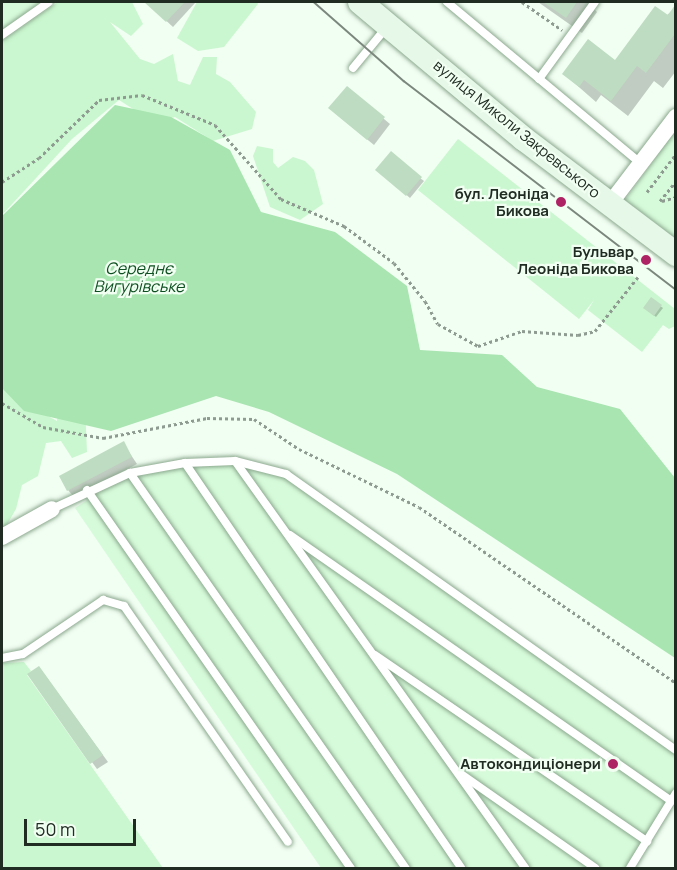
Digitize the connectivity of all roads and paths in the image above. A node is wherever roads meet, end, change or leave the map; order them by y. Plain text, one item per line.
1 (49, 2) edge
2 (360, 2) edge
3 (447, 2) edge
4 (522, 2) edge
5 (595, 2) edge
6 (388, 25) junction
7 (2, 35) edge
8 (570, 36) junction
9 (353, 69) dead end
10 (539, 79) junction
11 (675, 117) edge
12 (675, 154) edge
13 (640, 163) junction
14 (675, 181) edge
15 (2, 182) edge
16 (647, 192) dead end
17 (675, 197) edge
18 (609, 205) junction
19 (675, 254) edge
20 (638, 277) dead end
21 (235, 461) junction
22 (185, 463) junction
23 (130, 473) junction
24 (87, 490) junction
25 (52, 509) joint
26 (285, 531) junction
27 (2, 537) edge
28 (370, 652) junction
29 (2, 658) edge
30 (675, 750) edge
31 (454, 769) junction
32 (673, 797) edge
33 (647, 841) junction
34 (288, 842) dead end
35 (351, 868) edge
36 (406, 868) edge
37 (461, 868) edge
38 (525, 868) edge
39 (595, 868) edge
40 (630, 868) edge

1 - 7 lane
2 - 6 street, вулиця Миколи Закревського
3 - 10 lane
4 - 8 path
5 - 8 lane
6 - 9 lane
6 - 18 street, вулиця Миколи Закревського
8 - 10 lane
10 - 13 lane
11 - 13 street
12 - 16 path
13 - 18 street
14 - 17 path
15 - 20 path
18 - 19 street, вулиця Миколи Закревського
21 - 22 lane
21 - 26 lane
21 - 30 lane
22 - 23 lane
22 - 37 lane
23 - 24 lane
23 - 36 lane
24 - 25 lane
24 - 35 lane
25 - 27 street
26 - 28 lane
26 - 32 lane
28 - 31 lane
28 - 33 lane
29 - 34 lane
31 - 38 lane
31 - 39 lane
32 - 33 lane
33 - 40 lane

